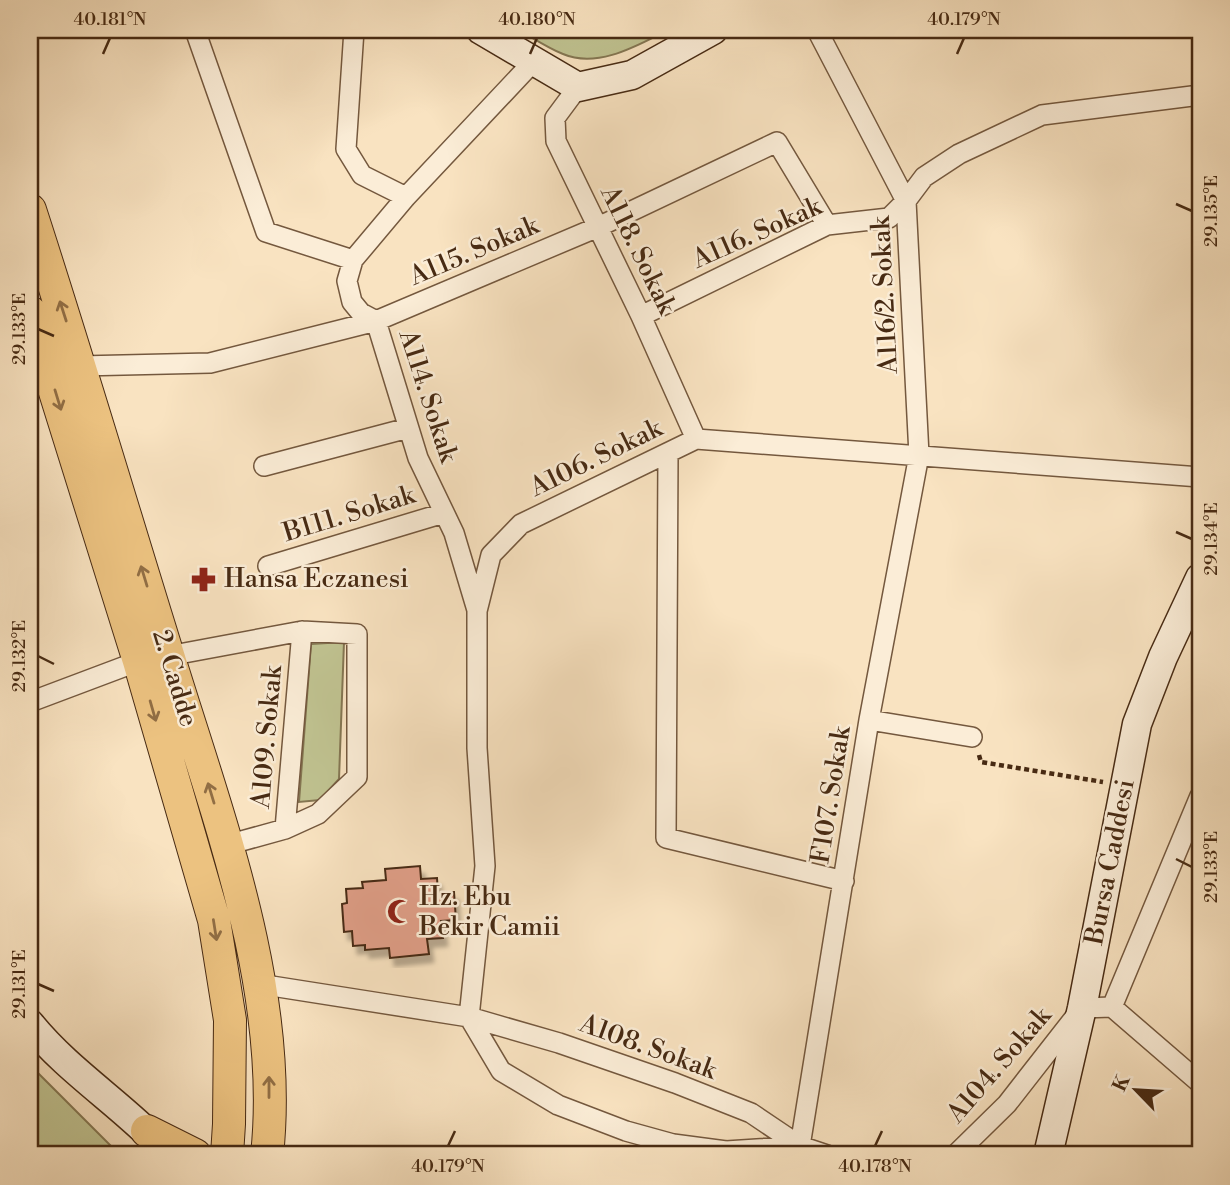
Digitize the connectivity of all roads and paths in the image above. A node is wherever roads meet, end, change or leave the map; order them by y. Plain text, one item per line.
1 (195, 30) edge
2 (354, 30) edge
3 (481, 30) edge
4 (713, 30) edge
5 (817, 30) edge
6 (533, 62) junction
7 (578, 87) junction
8 (1200, 94) edge
9 (406, 197) junction
10 (906, 201) junction
11 (30, 210) edge
12 (827, 225) junction
13 (598, 227) junction
14 (353, 260) junction
15 (641, 316) junction
16 (376, 321) junction
17 (33, 331) edge
18 (80, 366) junction
19 (408, 428) junction
20 (696, 439) junction
21 (668, 453) junction
22 (919, 454) junction
23 (264, 466) dead end
24 (1200, 477) edge
25 (444, 513) junction
26 (268, 566) dead end
27 (1200, 581) edge
28 (477, 611) junction
29 (302, 631) junction
30 (153, 659) junction
31 (30, 702) edge
32 (869, 720) junction
33 (972, 737) dead end
34 (981, 762) dead end
35 (1125, 786) junction
36 (1200, 796) edge
37 (285, 829) junction
38 (227, 845) junction
39 (844, 881) junction
40 (259, 984) junction
41 (1112, 1007) junction
42 (1082, 1008) junction
43 (469, 1017) junction
44 (30, 1024) edge
45 (1200, 1083) edge
46 (229, 1124) junction
47 (147, 1131) junction
48 (800, 1146) junction
49 (170, 1155) edge
50 (195, 1155) edge
51 (209, 1155) edge
52 (227, 1155) edge
53 (267, 1155) edge
54 (827, 1155) edge
55 (955, 1155) edge
56 (1048, 1155) edge

1 - 14 street
2 - 9 street
3 - 6 main road
4 - 7 main road
5 - 10 street, A116/2. Sokak
6 - 7 main road
6 - 9 street
7 - 13 street, A118. Sokak
8 - 10 street, A116. Sokak
9 - 14 street
10 - 12 street, A116. Sokak
10 - 22 street, A116/2. Sokak
18 -> 11 main road, 2. Cadde
12 - 13 street, A115. Sokak
12 - 15 street, A116. Sokak
13 - 15 street, A118. Sokak
13 - 16 street, A115. Sokak
14 - 16 street, A114. Sokak
15 - 20 street, A118. Sokak
16 - 18 street, A115. Sokak
16 - 19 street, A114. Sokak
17 -> 30 main road, 2. Cadde
30 -> 18 main road, 2. Cadde
19 - 23 street
19 - 25 street, A114. Sokak
20 - 21 street, A106. Sokak
20 - 22 street, A106. Sokak
21 - 28 street, A106. Sokak
21 - 39 street
22 - 24 street, A106. Sokak
22 - 32 street, F107. Sokak
25 - 26 street, B111. Sokak
25 - 28 street, A114. Sokak
27 - 35 main road, Bursa Caddesi
28 - 43 street, A106. Sokak
29 - 30 street
29 - 37 street, A109. Sokak
29 - 37 street
30 - 31 street
38 -> 30 main road, 2. Cadde
30 -> 46 main road, 2. Cadde
32 - 33 street
32 - 39 street, F107. Sokak
34 - 35 path
35 - 42 main road, Bursa Caddesi
36 - 41 street
37 - 38 street, A109. Sokak
38 - 40 main road, 2. Cadde
39 - 48 street, F107. Sokak
40 - 43 street, A108. Sokak
53 -> 40 main road, 2. Cadde
41 - 42 street
41 - 45 street
42 - 55 street, A104. Sokak
42 - 56 main road, Bursa Caddesi
43 - 48 street, A108. Sokak
43 - 48 street, A108. Sokak
44 - 47 main road
46 - 51 main road
46 - 52 main road, 2. Cadde
47 - 49 main road
47 - 50 main road
48 - 54 street, A108. Sokak

